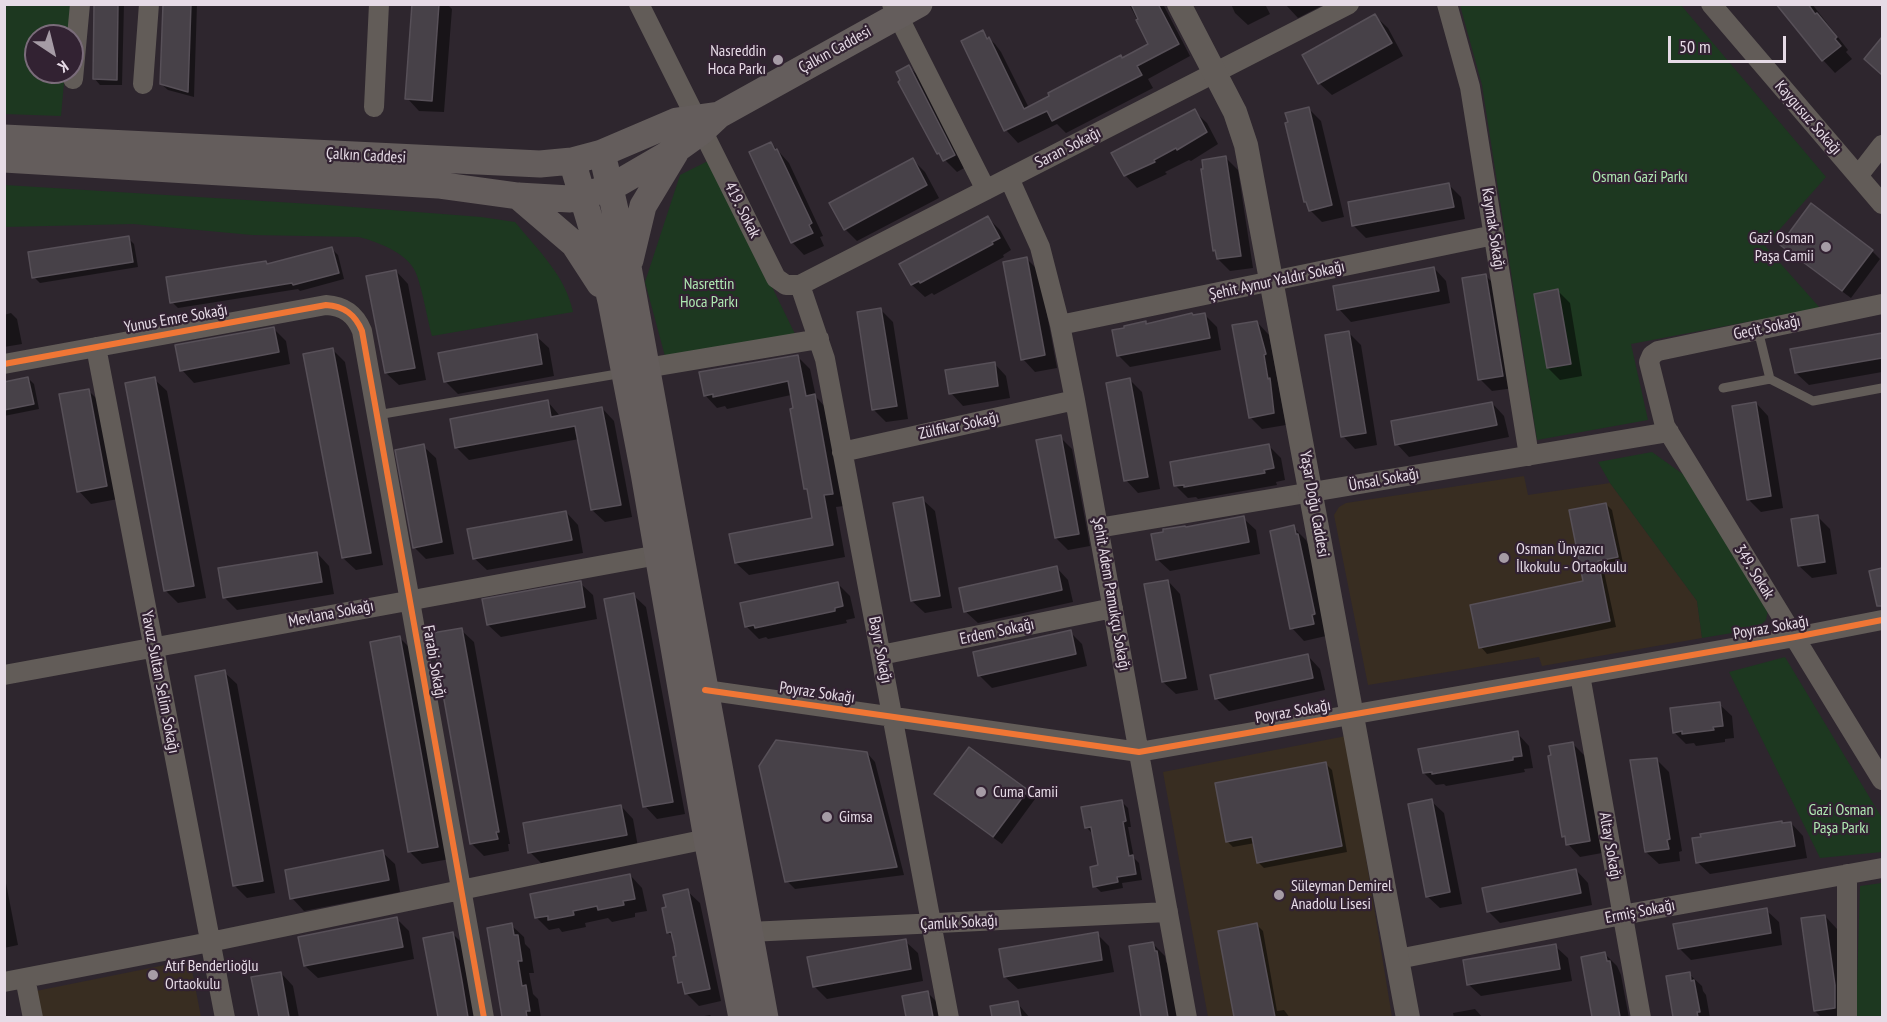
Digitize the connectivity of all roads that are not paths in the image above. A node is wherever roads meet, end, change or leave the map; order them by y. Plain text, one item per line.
1 (80, 4) edge
2 (148, 4) edge
3 (380, 4) edge
4 (639, 4) edge
5 (1179, 4) edge
6 (1349, 4) edge
7 (1447, 4) edge
8 (1711, 4) edge
9 (903, 8) edge
10 (78, 24) edge
11 (1215, 73) junction
12 (143, 84) dead end
13 (374, 107) dead end
14 (706, 121) junction
15 (4, 138) edge
16 (1882, 145) edge
17 (677, 149) junction
18 (602, 153) junction
19 (4, 159) edge
20 (572, 162) junction
21 (1858, 176) junction
22 (1009, 178) junction
23 (610, 188) junction
24 (986, 190) junction
25 (518, 196) junction
26 (583, 197) junction
27 (1882, 204) edge
28 (1494, 235) junction
29 (628, 267) junction
30 (1273, 282) junction
31 (793, 285) junction
32 (611, 301) junction
33 (1882, 304) edge
34 (351, 313) joint
35 (1060, 325) junction
36 (1758, 330) junction
37 (819, 339) junction
38 (96, 347) junction
39 (1652, 355) joint
40 (4, 364) edge
41 (636, 370) junction
42 (1770, 379) junction
43 (1723, 388) dead end
44 (1882, 388) edge
45 (1075, 400) junction
46 (376, 415) junction
47 (1669, 432) junction
48 (842, 452) junction
49 (1529, 456) junction
50 (1312, 492) junction
51 (1098, 528) junction
52 (658, 555) junction
53 (409, 600) junction
54 (1113, 608) junction
55 (1882, 620) edge
56 (1795, 638) junction
57 (153, 647) junction
58 (881, 656) junction
59 (4, 675) edge
60 (1580, 675) junction
61 (705, 690) junction
62 (1353, 715) junction
63 (892, 718) junction
64 (1139, 752) junction
65 (1882, 780) edge
66 (707, 839) junction
67 (1882, 868) edge
68 (1847, 874) junction
69 (461, 890) junction
70 (1168, 912) junction
71 (1622, 915) junction
72 (932, 925) junction
73 (749, 932) junction
74 (210, 942) junction
75 (1398, 959) junction
76 (26, 978) junction
77 (4, 982) edge
78 (33, 1017) edge
79 (225, 1017) edge
80 (484, 1017) edge
81 (742, 1017) edge
82 (765, 1017) edge
83 (949, 1017) edge
84 (1187, 1017) edge
85 (1408, 1017) edge
86 (1641, 1017) edge
87 (1847, 1017) edge

1 - 10 street
2 - 12 street
3 - 13 street
4 - 14 street, 419. Sokak
5 - 11 street, Yaşar Doğu Caddesi
6 - 11 street, Saran Sokağı
7 - 28 street, Kaymak Sokağı
8 - 21 street, Kaygusuz Sokağı
9 - 14 main road, Çalkın Caddesi
9 - 24 street
11 - 22 street, Saran Sokağı
11 - 30 street, Yaşar Doğu Caddesi
14 - 17 main road, Çalkın Caddesi
14 - 18 main road, Çalkın Caddesi
14 - 31 street, 419. Sokak
15 - 20 main road, Çalkın Caddesi
16 - 21 street
17 - 23 main road, Çalkın Caddesi
17 - 29 main road, Çalkın Caddesi
18 - 20 main road, Çalkın Caddesi
18 - 23 main road
19 - 25 main road, Çalkın Caddesi
20 - 26 main road
21 - 27 street, Kaygusuz Sokağı
22 - 24 street, Saran Sokağı
22 - 35 street, Şehit Adem Pamukçu Sokağı
23 - 26 main road, Çalkın Caddesi
23 - 29 main road
24 - 31 street, Saran Sokağı
25 - 26 main road, Çalkın Caddesi
25 - 32 main road
26 - 32 main road
28 - 30 street, Şehit Aynur Yaldır Sokağı
28 - 49 street, Kaymak Sokağı
29 - 41 main road
30 - 35 street, Şehit Aynur Yaldır Sokağı
30 - 50 street, Yaşar Doğu Caddesi
31 - 37 street, Bayır Sokağı
32 - 41 main road
33 - 36 street, Geçit Sokağı
34 - 38 street, Yunus Emre Sokağı
34 - 46 street, Farabi Sokağı
35 - 45 street, Şehit Adem Pamukçu Sokağı
36 - 39 street, Geçit Sokağı
36 - 42 lane
37 - 41 street
37 - 48 street, Bayır Sokağı
38 - 40 street, Yunus Emre Sokağı
38 - 57 street, Yavuz Sultan Selim Sokağı
39 - 47 street, 349. Sokak
41 - 46 lane
41 - 52 main road
41 - 61 main road
42 - 43 lane
42 - 44 lane
45 - 48 street, Zülfikar Sokağı
45 - 51 street, Şehit Adem Pamukçu Sokağı
46 - 53 street, Farabi Sokağı
47 - 49 street, Ünsal Sokağı
47 - 56 street, 349. Sokak
48 - 58 street, Bayır Sokağı
49 - 50 street, Ünsal Sokağı
50 - 51 street, Ünsal Sokağı
50 - 62 street, Yaşar Doğu Caddesi
51 - 54 street, Şehit Adem Pamukçu Sokağı
52 - 53 street, Mevlana Sokağı
52 - 66 main road
53 - 57 street, Mevlana Sokağı
53 - 69 street, Farabi Sokağı
54 - 58 street, Erdem Sokağı
54 - 64 street, Şehit Adem Pamukçu Sokağı
55 - 56 street, Poyraz Sokağı
56 - 60 street, Poyraz Sokağı
56 - 65 street, 349. Sokak
57 - 59 street, Mevlana Sokağı
57 - 74 street, Yavuz Sultan Selim Sokağı
58 - 63 street, Bayır Sokağı
60 - 62 street, Poyraz Sokağı
60 - 71 street, Altay Sokağı
61 - 63 street, Poyraz Sokağı
61 - 73 main road
62 - 64 street, Poyraz Sokağı
62 - 75 street, Yaşar Doğu Caddesi
63 - 64 street, Poyraz Sokağı
63 - 72 street, Bayır Sokağı
64 - 70 street, Şehit Adem Pamukçu Sokağı
66 - 69 street
66 - 81 main road
67 - 68 street, Ermiş Sokağı
68 - 71 street, Ermiş Sokağı
68 - 87 street
69 - 74 street
69 - 80 street, Farabi Sokağı
70 - 72 street, Çamlık Sokağı
70 - 84 street, Şehit Adem Pamukçu Sokağı
71 - 75 street, Ermiş Sokağı
71 - 86 street, Altay Sokağı
72 - 73 street, Çamlık Sokağı
72 - 83 street, Bayır Sokağı
73 - 82 main road
74 - 76 street
74 - 79 street, Yavuz Sultan Selim Sokağı
75 - 85 street, Yaşar Doğu Caddesi
76 - 77 street
76 - 78 street

